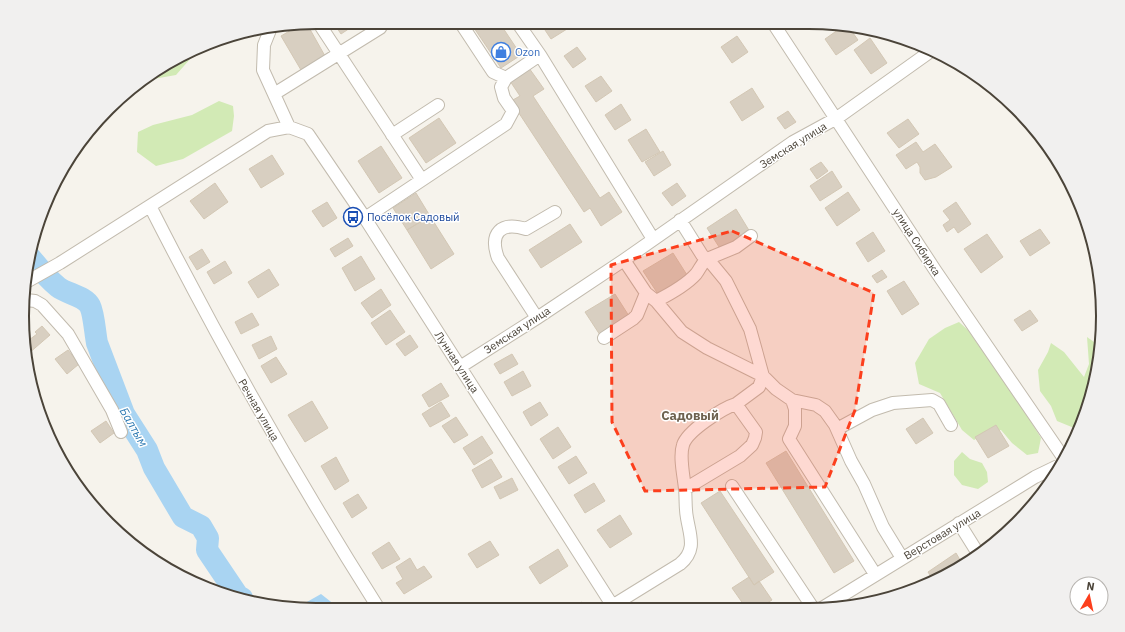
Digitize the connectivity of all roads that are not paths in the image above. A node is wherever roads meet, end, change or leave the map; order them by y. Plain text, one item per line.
1 (323, 29) edge
2 (378, 29) edge
3 (465, 29) edge
4 (522, 29) edge
5 (777, 29) edge
6 (269, 33) edge
7 (339, 54) junction
8 (926, 54) edge
9 (540, 55) junction
10 (506, 78) junction
11 (274, 94) junction
12 (438, 105) dead end
13 (837, 118) junction
14 (289, 127) junction
15 (392, 135) junction
16 (422, 180) junction
17 (150, 206) junction
18 (555, 212) dead end
19 (365, 218) junction
20 (680, 220) junction
21 (751, 236) dead end
22 (654, 239) junction
23 (624, 260) junction
24 (707, 260) junction
25 (31, 279) edge
26 (646, 293) junction
27 (30, 300) edge
28 (656, 301) junction
29 (537, 318) junction
30 (604, 338) dead end
31 (460, 367) junction
32 (763, 376) junction
33 (792, 400) junction
34 (736, 404) junction
35 (952, 425) dead end
36 (837, 429) junction
37 (121, 432) dead end
38 (1061, 454) edge
39 (1052, 468) edge
40 (732, 486) dead end
41 (686, 489) junction
42 (959, 523) junction
43 (976, 550) edge
44 (902, 558) junction
45 (875, 574) junction
46 (832, 602) edge
47 (374, 603) edge
48 (610, 603) edge
49 (619, 603) edge
50 (810, 603) edge

1 - 7 street
2 - 7 street
3 - 10 street
4 - 9 street
5 - 13 street, улица Сибирка
6 - 11 street
7 - 11 street
7 - 15 street
8 - 13 street, Земская улица
9 - 10 street
9 - 22 street
10 - 16 street
11 - 14 street
12 - 15 street
13 - 20 street, Земская улица
13 - 38 street, улица Сибирка
14 - 17 street
14 - 19 street, Лунная улица
15 - 16 street
16 - 19 street
17 - 25 street
17 - 47 street, Речная улица
18 - 29 street
19 - 31 street, Лунная улица
20 - 22 street, Земская улица
20 - 24 street
21 - 24 street
22 - 23 street, Земская улица
23 - 26 street
23 - 29 street, Земская улица
24 - 28 street
24 - 32 street
26 - 28 street
26 - 30 street
27 - 37 street
28 - 32 street
29 - 31 street, Земская улица
31 - 48 street, Лунная улица
32 - 33 street
32 - 34 street
33 - 36 street
33 - 45 street
34 - 41 street
34 - 41 street
35 - 36 street
36 - 44 street
39 - 42 street, Верстовая улица
40 - 50 street
41 - 49 street
42 - 43 street
42 - 44 street, Верстовая улица
44 - 45 street, Верстовая улица
45 - 46 street, Верстовая улица

